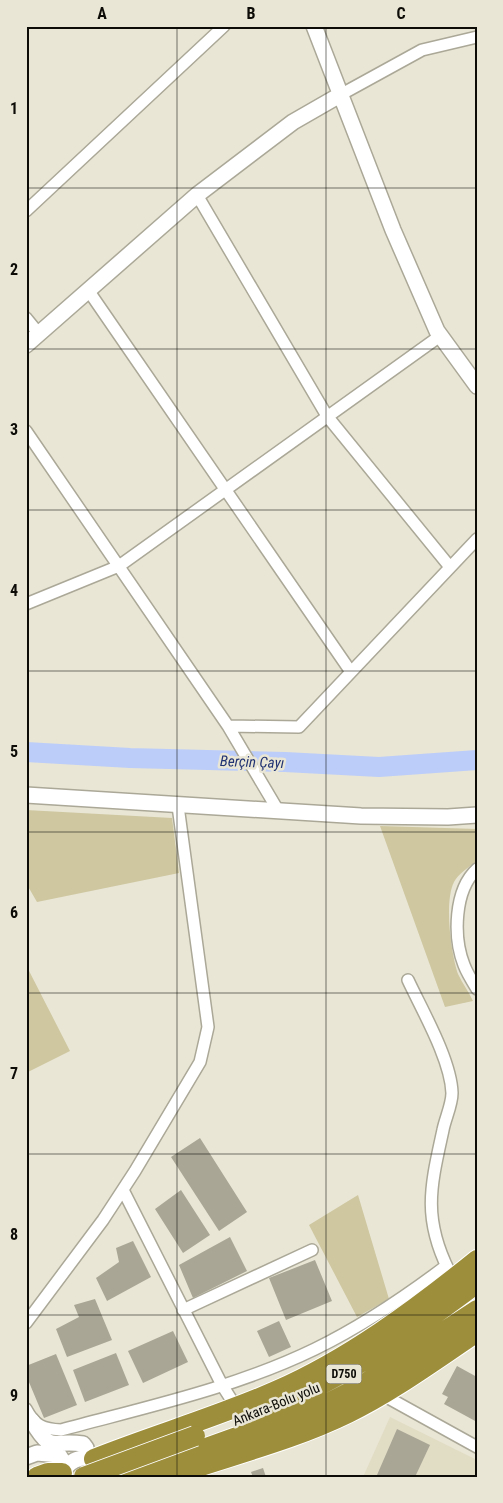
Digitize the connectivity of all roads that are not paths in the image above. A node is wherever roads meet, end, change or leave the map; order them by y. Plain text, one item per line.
1 (224, 26) edge
2 (314, 26) edge
3 (477, 37) edge
4 (340, 95) junction
5 (197, 194) junction
6 (26, 211) edge
7 (88, 290) junction
8 (26, 318) edge
9 (39, 334) junction
10 (440, 336) junction
11 (26, 345) edge
12 (477, 386) edge
13 (328, 416) junction
14 (26, 431) edge
15 (226, 490) junction
16 (477, 539) edge
17 (119, 566) junction
18 (450, 567) junction
19 (26, 604) edge
20 (351, 672) junction
21 (230, 729) junction
22 (26, 795) edge
23 (178, 806) junction
24 (277, 809) junction
25 (477, 815) edge
26 (477, 869) edge
27 (408, 980) dead end
28 (477, 989) edge
29 (123, 1190) junction
30 (312, 1250) dead end
31 (477, 1260) edge
32 (450, 1272) junction
33 (477, 1283) edge
34 (183, 1310) junction
35 (477, 1310) edge
36 (26, 1323) edge
37 (477, 1332) edge
38 (222, 1386) junction
39 (383, 1395) junction
40 (236, 1407) junction
41 (29, 1415) edge
42 (198, 1442) junction
43 (477, 1446) edge
44 (26, 1457) edge
45 (88, 1464) edge
46 (63, 1472) edge
47 (37, 1477) edge
48 (112, 1477) edge
49 (126, 1477) edge
50 (168, 1477) edge

1 - 6 street
2 - 4 street
3 - 4 street
4 - 5 street
4 - 10 street
5 - 7 street
5 - 13 street
7 - 9 street
7 - 15 street
8 - 9 street
9 - 11 street
10 - 12 street
10 - 13 street
13 - 15 street
13 - 18 street
14 - 17 street
15 - 17 street
15 - 20 street
16 - 18 street
17 - 19 street
17 - 21 street
18 - 20 street
20 - 21 street
21 - 24 street
22 - 23 street
23 - 24 street
23 - 29 street
24 - 25 street
26 - 28 street
27 - 32 street
29 - 34 street
29 - 36 street
30 - 34 street
31 - 32 highway
32 - 38 street
32 - 40 highway
33 - 42 highway, Ankara-Bolu yolu / D750
34 - 38 street
35 - 42 highway, Ankara-Bolu yolu / D750
37 - 39 highway
38 - 40 street
38 - 41 street
39 - 43 street
39 - 50 highway
40 - 45 highway
41 - 45 street
42 - 45 highway, Ankara-Bolu yolu / D750, bridge
42 - 49 highway, Ankara-Bolu yolu / D750
44 - 46 street
45 - 46 street
45 - 48 street
46 - 47 highway

